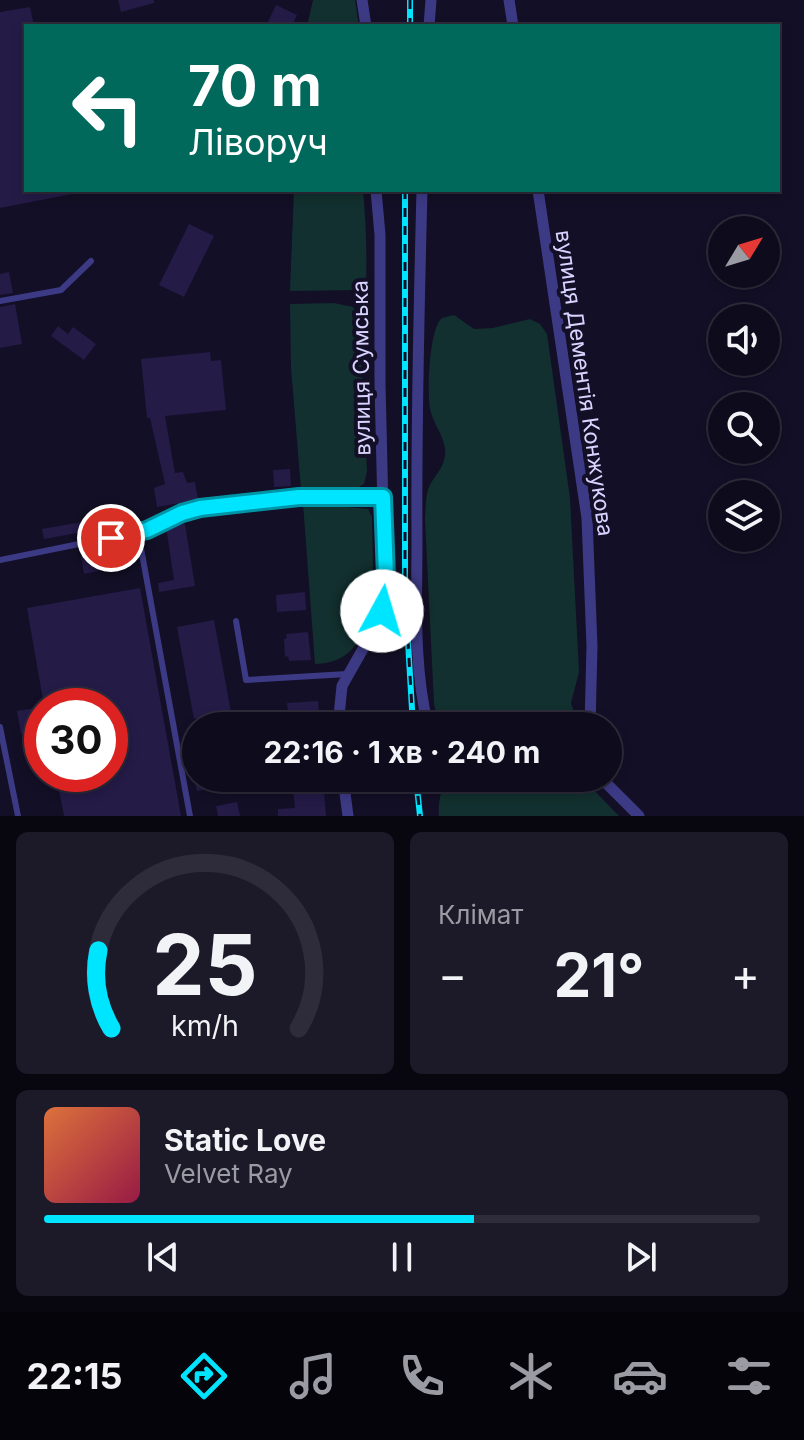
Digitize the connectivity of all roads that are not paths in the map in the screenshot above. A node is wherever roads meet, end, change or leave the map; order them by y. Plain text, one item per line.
1 (362, 0) edge
2 (431, 0) edge
3 (509, 0) edge
4 (366, 24) edge
5 (429, 24) edge
6 (513, 24) edge
7 (376, 192) edge
8 (422, 192) edge
9 (538, 192) edge
10 (91, 261) dead end
11 (0, 301) edge
12 (383, 497) junction
13 (138, 532) junction
14 (0, 560) edge
15 (236, 621) dead end
16 (347, 674) junction
17 (338, 712) edge
18 (424, 712) edge
19 (590, 712) edge
20 (0, 727) edge
21 (345, 792) edge
22 (615, 792) edge
23 (639, 815) edge
24 (18, 816) edge
25 (190, 816) edge
26 (348, 816) edge

1 - 4 street
2 - 5 street
3 - 6 street
7 - 12 street, вулиця Сумська
8 - 18 street
9 - 19 street, вулиця Дементія Конжукова
10 - 11 lane
12 - 13 lane
12 - 16 street, вулиця Сумська
13 - 14 lane
13 - 25 lane
15 - 16 lane
16 - 17 street, вулиця Сумська
20 - 24 lane
21 - 26 street
22 - 23 street

